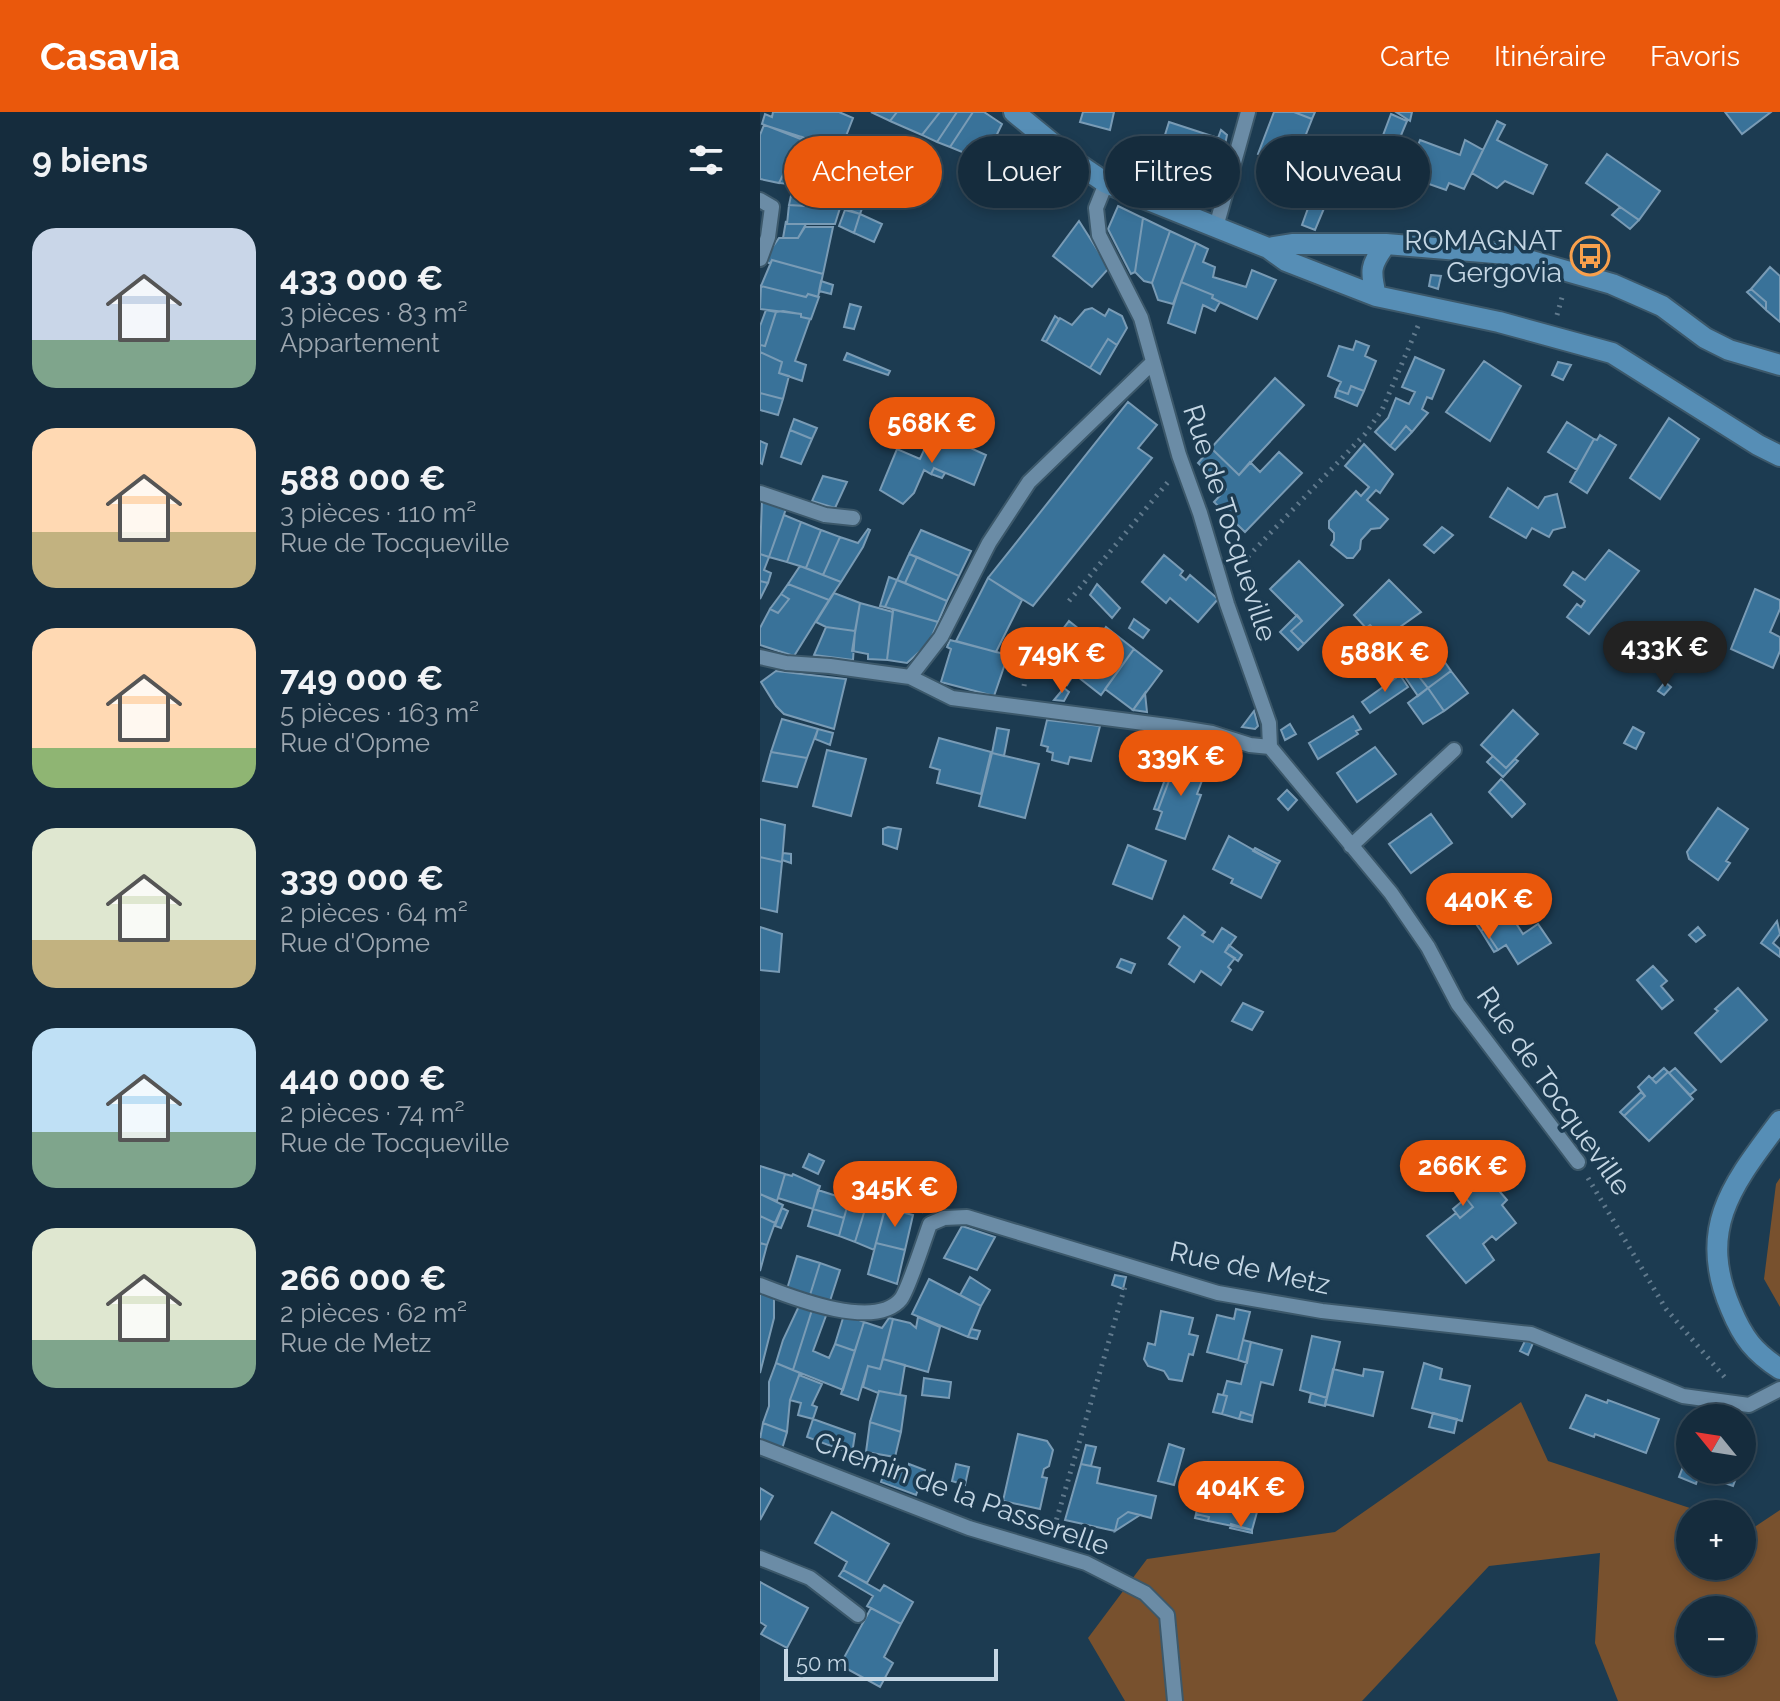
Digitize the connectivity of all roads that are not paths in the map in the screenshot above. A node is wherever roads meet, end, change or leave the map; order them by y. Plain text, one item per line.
1 (1014, 112) edge
2 (1248, 112) edge
3 (1105, 182) edge
4 (1105, 186) edge
5 (760, 200) edge
6 (1168, 208) edge
7 (1216, 227) junction
8 (1386, 244) junction
9 (1268, 248) junction
10 (760, 259) edge
11 (1376, 296) junction
12 (1152, 363) junction
13 (1780, 365) edge
14 (1780, 456) edge
15 (760, 493) edge
16 (853, 518) dead end
17 (760, 657) edge
18 (910, 677) junction
19 (1270, 747) junction
20 (1454, 750) dead end
21 (1351, 846) junction
22 (1780, 1121) edge
23 (1578, 1162) road end
24 (760, 1285) edge
25 (1780, 1369) edge
26 (1780, 1389) edge
27 (760, 1447) edge
28 (760, 1558) edge
29 (858, 1615) dead end
30 (1175, 1701) edge

1 - 3 main road
2 - 7 street
4 - 12 street, Rue de Tocqueville
5 - 10 street
6 - 7 main road
7 - 9 main road
8 - 9 main road
8 - 11 main road
8 - 13 main road
9 - 11 main road
11 - 14 main road
12 - 18 street
12 - 19 street, Rue de Tocqueville
15 - 16 street
17 - 18 street
18 - 19 street
19 - 21 street, Rue de Tocqueville
20 - 21 street
21 - 23 street, Rue de Tocqueville
22 - 25 main road
24 - 26 street, Rue de Metz
27 - 30 street, Chemin de la Passerelle
28 - 29 street

